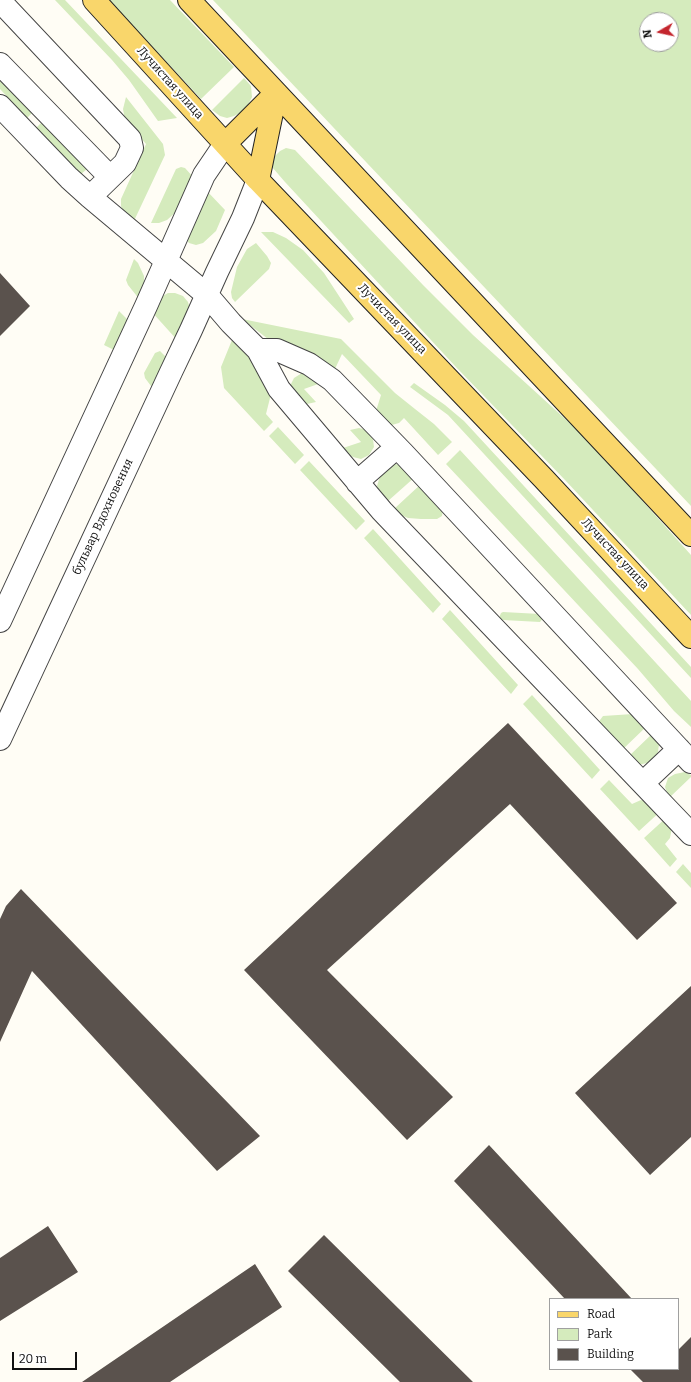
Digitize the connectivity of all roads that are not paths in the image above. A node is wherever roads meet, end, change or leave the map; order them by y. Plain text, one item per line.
1 (94, 0) edge
2 (189, 0) edge
3 (0, 1) edge
4 (0, 64) edge
5 (276, 93) junction
6 (0, 106) edge
7 (225, 144) junction
8 (110, 177) junction
9 (258, 180) junction
10 (90, 197) junction
11 (166, 261) junction
12 (207, 295) junction
13 (258, 350) junction
14 (398, 447) junction
15 (357, 482) junction
16 (691, 535) edge
17 (0, 621) edge
18 (691, 637) edge
19 (0, 739) edge
20 (685, 756) edge
21 (643, 783) junction
22 (691, 834) edge

1 - 7 main road, Лучистая улица
2 - 5 main road
3 - 8 lane
4 - 8 lane
5 - 7 main road
5 - 9 main road
5 - 16 main road
6 - 10 lane
7 - 9 main road, Лучистая улица
7 - 11 lane
8 - 10 lane
9 - 12 lane, бульвар Вдохновения
9 - 18 main road, Лучистая улица
10 - 11 lane
11 - 12 lane
11 - 17 lane
12 - 13 lane
12 - 19 lane, бульвар Вдохновения
13 - 14 lane
13 - 15 lane
14 - 15 lane
14 - 20 lane
15 - 21 lane
20 - 21 lane
21 - 22 lane

